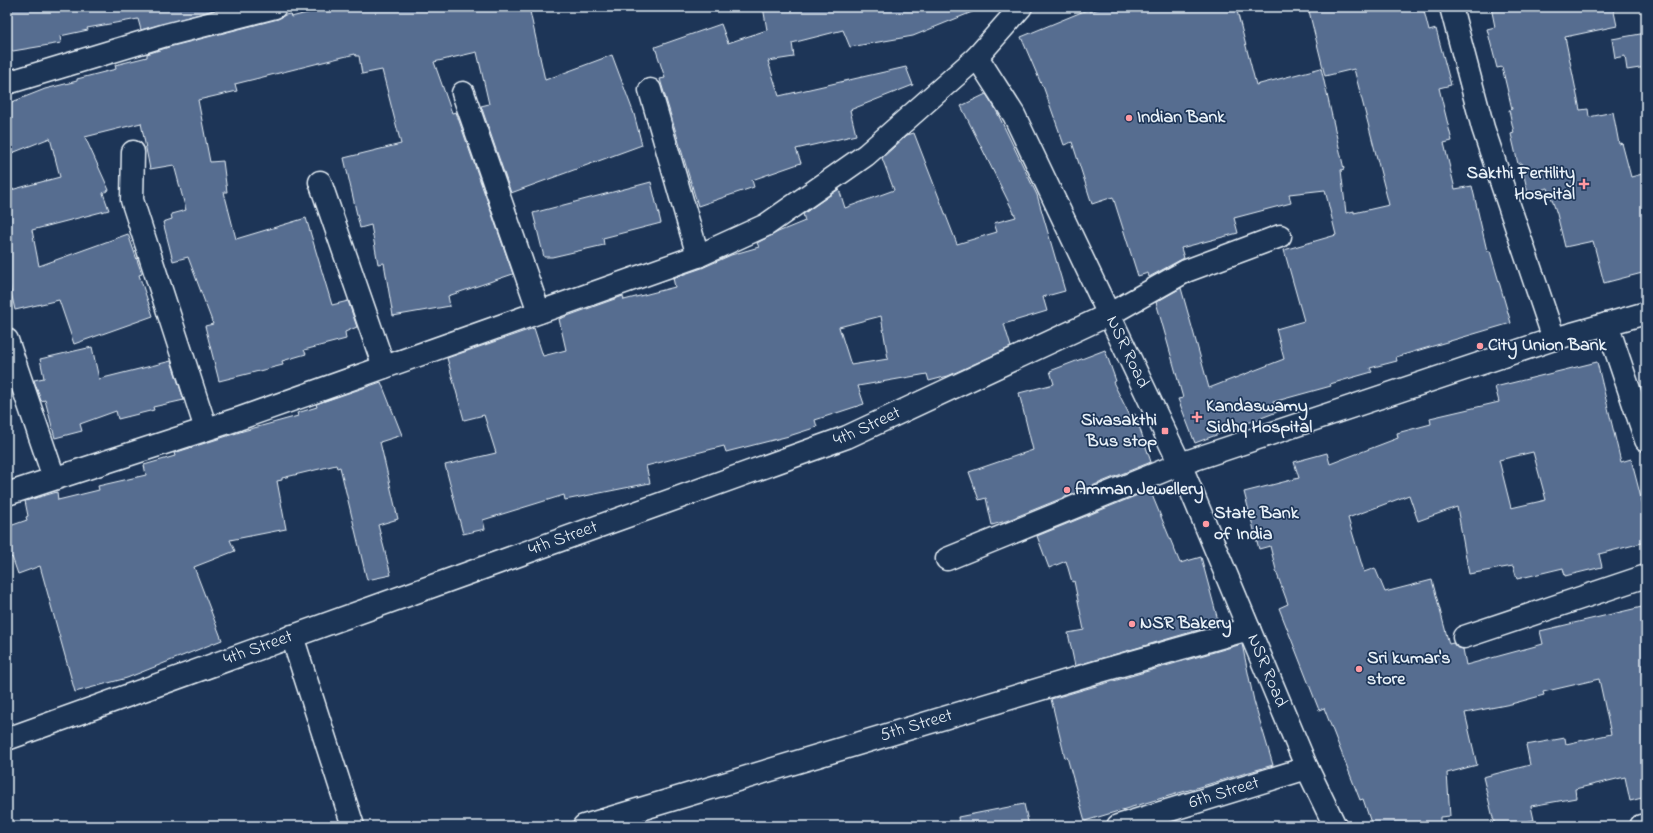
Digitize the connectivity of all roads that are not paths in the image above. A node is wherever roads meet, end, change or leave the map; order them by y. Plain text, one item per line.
1 (276, 7) edge
2 (1022, 7) edge
3 (1451, 7) edge
4 (977, 56) junction
5 (7, 83) edge
6 (650, 90) dead end
7 (463, 93) dead end
8 (133, 152) dead end
9 (320, 182) dead end
10 (1280, 236) dead end
11 (698, 256) junction
12 (539, 312) junction
13 (1646, 313) edge
14 (1110, 314) junction
15 (1607, 324) junction
16 (1554, 339) junction
17 (7, 340) edge
18 (384, 367) junction
19 (206, 429) junction
20 (1646, 440) edge
21 (1180, 464) junction
22 (54, 478) junction
23 (7, 494) edge
24 (947, 559) dead end
25 (1646, 576) edge
26 (1249, 629) junction
27 (292, 636) junction
28 (1464, 637) dead end
29 (7, 739) edge
30 (1307, 768) junction
31 (1646, 825) edge
32 (353, 826) edge
33 (584, 826) edge
34 (1118, 826) edge
35 (1335, 826) edge
36 (1641, 826) edge

1 - 5 street
2 - 4 street
3 - 16 street
4 - 11 street
4 - 14 street, NSR Road
6 - 11 street
7 - 12 street
8 - 19 street
9 - 18 street
10 - 14 street, 4th Street
11 - 12 street
12 - 18 street
13 - 15 street
14 - 21 street, NSR Road
14 - 27 street, 4th Street
15 - 16 street
15 - 20 street
16 - 21 street
17 - 22 street
18 - 19 street
19 - 22 street
21 - 24 street
21 - 26 street, NSR Road
22 - 23 street
25 - 28 street
26 - 30 street, NSR Road
26 - 33 street, 5th Street
27 - 29 street, 4th Street
27 - 32 street
30 - 34 street, 6th Street
30 - 35 street, NSR Road
31 - 36 street

